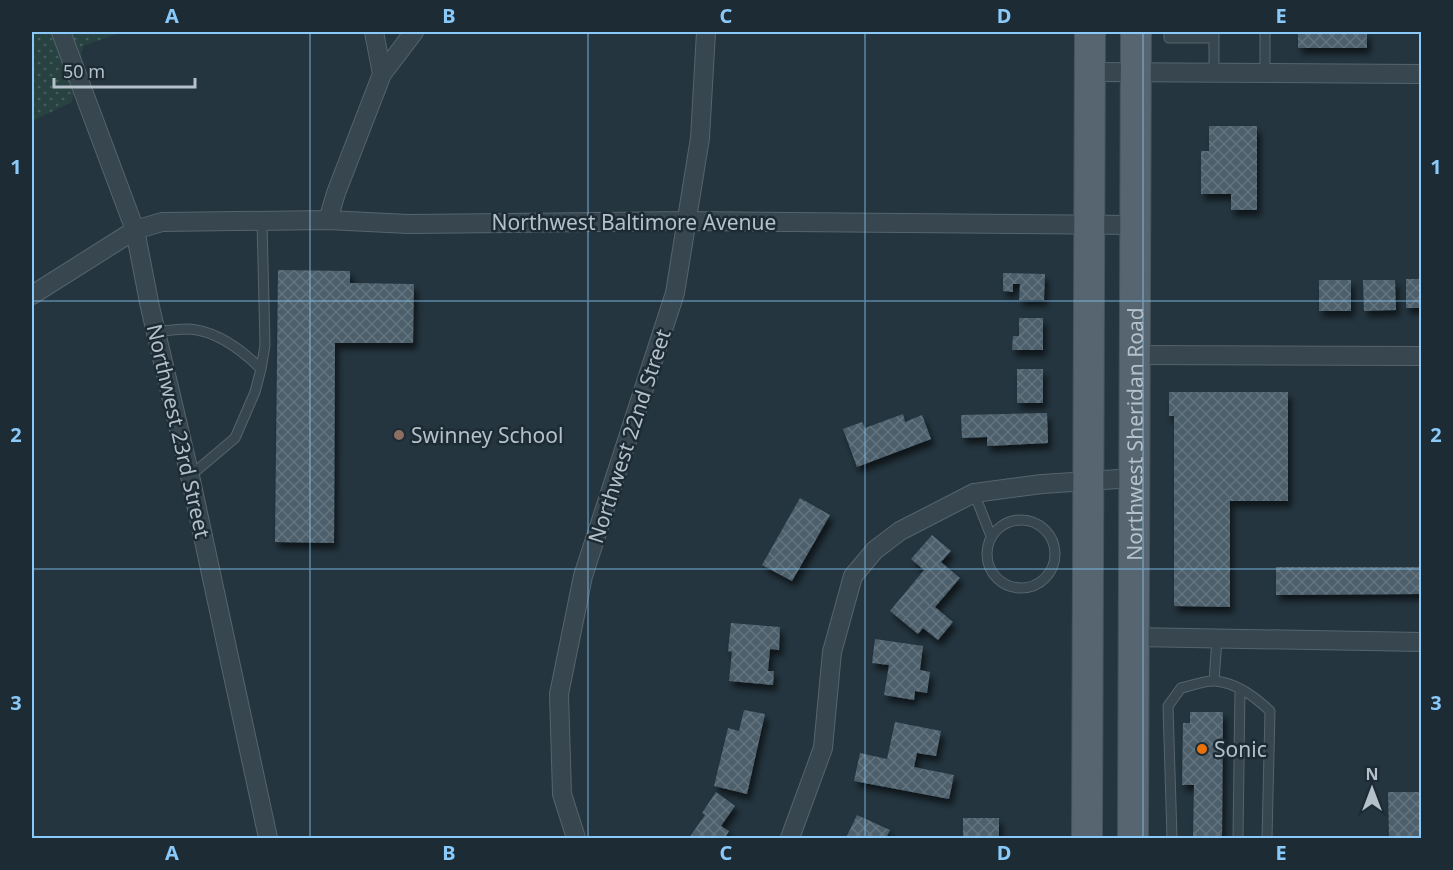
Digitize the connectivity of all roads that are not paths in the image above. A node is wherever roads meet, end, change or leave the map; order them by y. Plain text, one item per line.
1 (61, 32) edge
2 (374, 32) edge
3 (414, 32) edge
4 (706, 32) edge
5 (1090, 32) edge
6 (1136, 32) edge
7 (1169, 32) edge
8 (1265, 32) edge
9 (1214, 35) edge
10 (1090, 72) junction
11 (1135, 72) junction
12 (1214, 72) junction
13 (1265, 73) junction
14 (1422, 74) edge
15 (382, 75) junction
16 (328, 220) junction
17 (687, 221) junction
18 (262, 222) junction
19 (1089, 224) junction
20 (1135, 225) junction
21 (135, 230) junction
22 (32, 295) edge
23 (156, 331) junction
24 (1134, 355) junction
25 (1422, 356) edge
26 (261, 369) junction
27 (190, 476) junction
28 (1134, 478) junction
29 (1088, 481) junction
30 (974, 493) junction
31 (991, 537) junction
32 (1134, 637) junction
33 (1217, 638) junction
34 (1422, 642) edge
35 (1214, 681) junction
36 (1240, 688) junction
37 (268, 838) edge
38 (576, 838) edge
39 (790, 838) edge
40 (1087, 838) edge
41 (1134, 838) edge
42 (1172, 838) edge
43 (1238, 838) edge
44 (1268, 838) edge

1 - 21 street, Northwest 23rd Street
2 - 15 street
3 - 15 street
4 - 17 street, Northwest 22nd Street
5 - 10 main road
6 - 11 main road, Northwest Sheridan Road
7 - 9 lane
8 - 13 lane
9 - 12 lane
10 - 11 street
10 - 19 main road
11 - 12 street
11 - 20 main road, Northwest Sheridan Road
12 - 13 street
13 - 14 street
15 - 16 street
16 - 17 street, Northwest Baltimore Avenue
16 - 18 street, Northwest Baltimore Avenue
17 - 19 street, Northwest Baltimore Avenue
17 - 38 street, Northwest 22nd Street
18 - 21 street, Northwest Baltimore Avenue
18 - 26 lane
19 - 20 street, Northwest Baltimore Avenue
19 - 29 main road
20 - 24 main road, Northwest Sheridan Road
21 - 22 street, Northwest Baltimore Avenue
21 - 23 street, Northwest 23rd Street
23 - 26 lane
23 - 27 street, Northwest 23rd Street
24 - 25 street
24 - 28 main road, Northwest Sheridan Road
26 - 27 lane
27 - 37 street, Northwest 23rd Street
28 - 29 street
28 - 32 main road, Northwest Sheridan Road
29 - 30 street
29 - 40 main road
30 - 31 lane
30 - 39 street
31 - 31 lane
32 - 33 street
32 - 41 main road, Northwest Sheridan Road
33 - 34 street
33 - 35 lane
35 - 36 lane
35 - 42 lane
36 - 43 lane
36 - 44 lane

